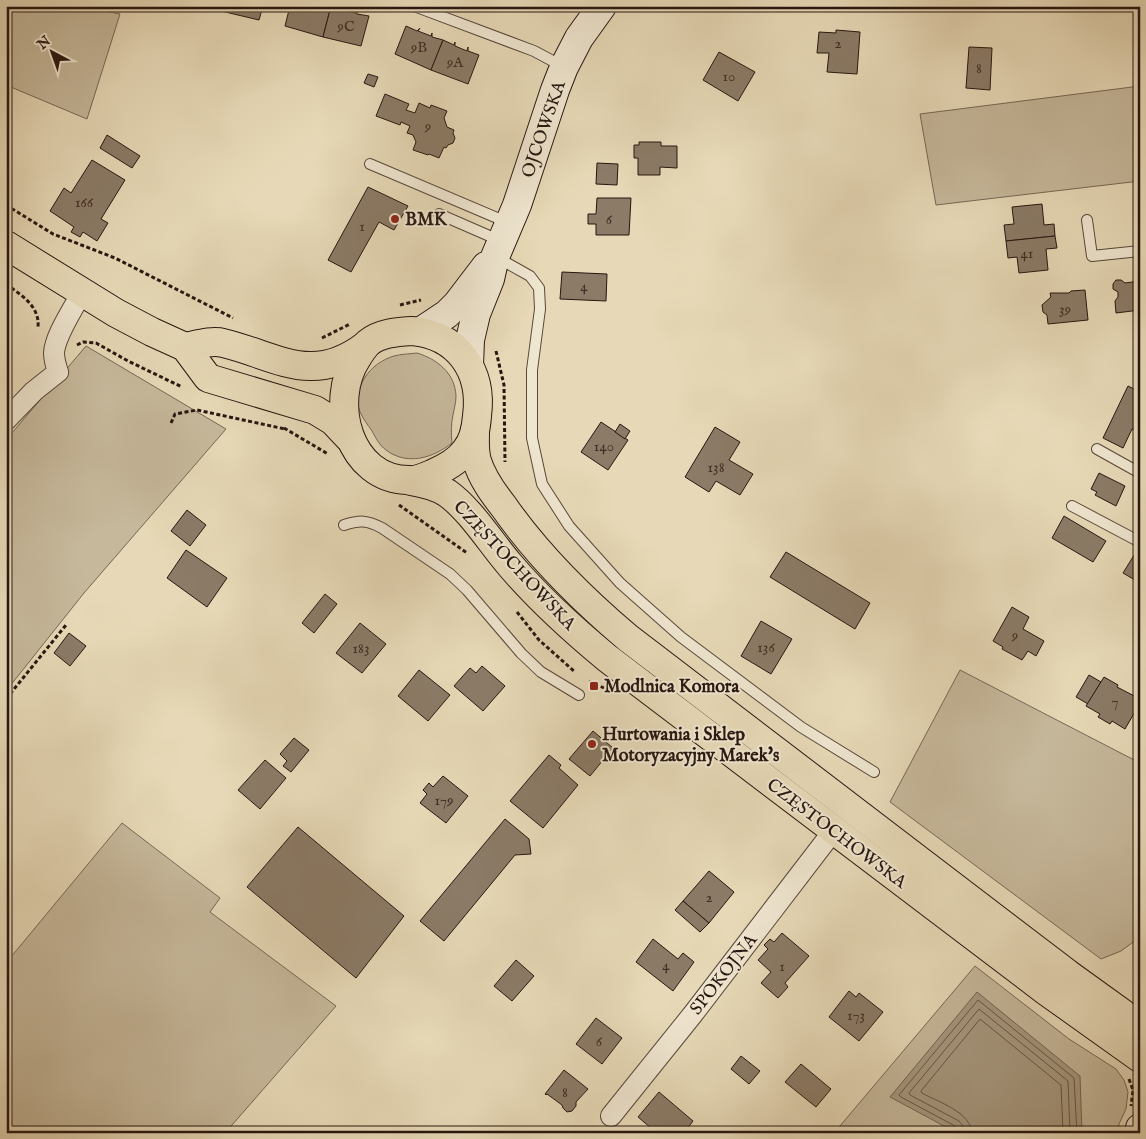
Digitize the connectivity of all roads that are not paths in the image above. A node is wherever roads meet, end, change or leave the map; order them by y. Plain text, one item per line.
1 (414, 6) edge
2 (602, 6) edge
3 (564, 67) junction
4 (370, 164) dead end
5 (439, 214) dead end
6 (1088, 220) dead end
7 (503, 240) junction
8 (6, 245) edge
9 (1140, 251) edge
10 (82, 292) junction
11 (420, 332) junction
12 (361, 333) junction
13 (185, 347) junction
14 (469, 365) junction
15 (6, 420) edge
16 (475, 431) junction
17 (350, 438) junction
18 (1097, 449) dead end
19 (1140, 473) edge
20 (411, 481) junction
21 (1072, 506) dead end
22 (344, 525) dead end
23 (1140, 542) edge
24 (580, 695) dead end
25 (874, 772) dead end
26 (834, 830) junction
27 (1140, 1026) edge
28 (1140, 1058) edge
29 (611, 1116) dead end
30 (1140, 1128) edge
31 (1139, 1133) edge

1 - 3 lane
2 - 3 street, OJCOWSKA
3 - 7 street, OJCOWSKA
4 - 7 lane
5 - 7 lane
6 - 9 lane
7 - 11 street, OJCOWSKA
7 - 14 street, OJCOWSKA
7 - 25 lane
8 - 10 main road
10 - 13 main road
10 - 15 street
11 - 12 main road
11 - 14 main road
12 - 13 main road
12 - 17 main road
13 - 17 main road
14 - 16 main road
16 - 20 main road
16 - 27 main road, CZĘSTOCHOWSKA
17 - 20 main road
18 - 19 lane
20 - 26 main road, CZĘSTOCHOWSKA
21 - 23 lane
22 - 24 lane
26 - 28 main road, CZĘSTOCHOWSKA
26 - 29 street, SPOKOJNA
30 - 31 street

